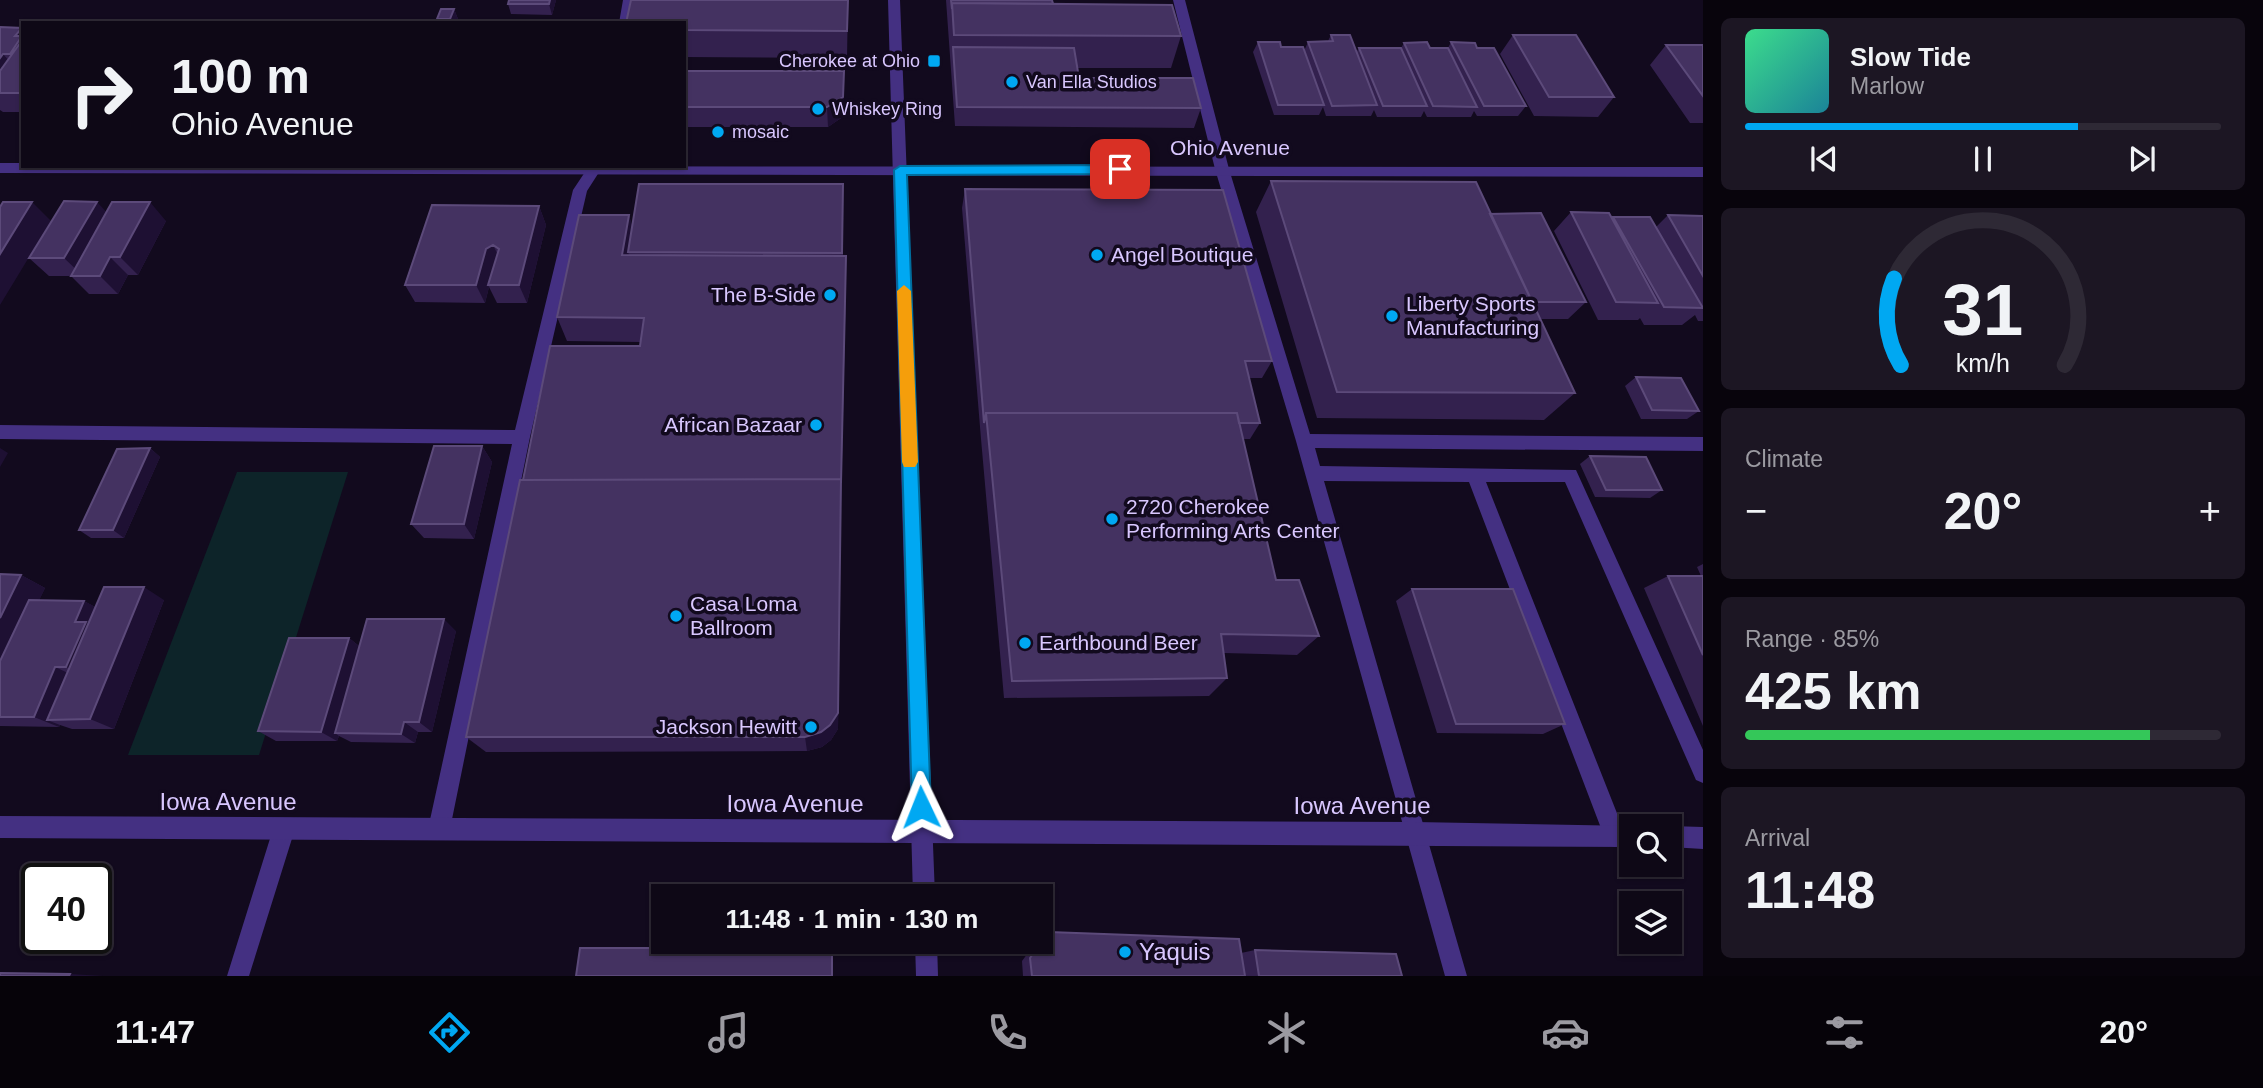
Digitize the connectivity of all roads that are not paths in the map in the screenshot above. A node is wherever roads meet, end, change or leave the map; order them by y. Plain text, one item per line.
1 (629, 0) edge
2 (894, 0) edge
3 (1179, 0) edge
4 (625, 21) edge
5 (0, 168) edge
6 (595, 168) edge
7 (1222, 169) junction
8 (900, 170) junction
9 (1703, 172) edge
10 (0, 432) edge
11 (522, 437) junction
12 (1304, 441) junction
13 (1703, 444) edge
14 (1314, 473) junction
15 (1475, 475) junction
16 (1703, 773) edge
17 (1619, 826) edge
18 (0, 827) edge
19 (284, 829) junction
20 (439, 829) junction
21 (922, 831) junction
22 (1415, 832) junction
23 (1619, 836) edge
24 (1682, 837) edge
25 (1703, 838) edge
26 (924, 884) edge
27 (926, 954) edge
28 (238, 976) edge
29 (927, 976) edge
30 (1456, 976) edge

1 - 4 street
2 - 8 street
3 - 7 street
5 - 6 street, Ohio Avenue
6 - 8 street, Ohio Avenue
6 - 11 street
7 - 8 street, Ohio Avenue
7 - 9 street, Ohio Avenue
7 - 12 street
8 - 21 street
10 - 11 street
11 - 20 street
12 - 13 street
12 - 14 street
14 - 15 street
14 - 22 street
15 - 16 street
15 - 17 street
18 - 19 street, Iowa Avenue
19 - 20 street, Iowa Avenue
19 - 28 street
20 - 21 street, Iowa Avenue
21 - 22 street, Iowa Avenue
21 - 26 street
22 - 23 street, Iowa Avenue
22 - 30 street
24 - 25 street
27 - 29 street

